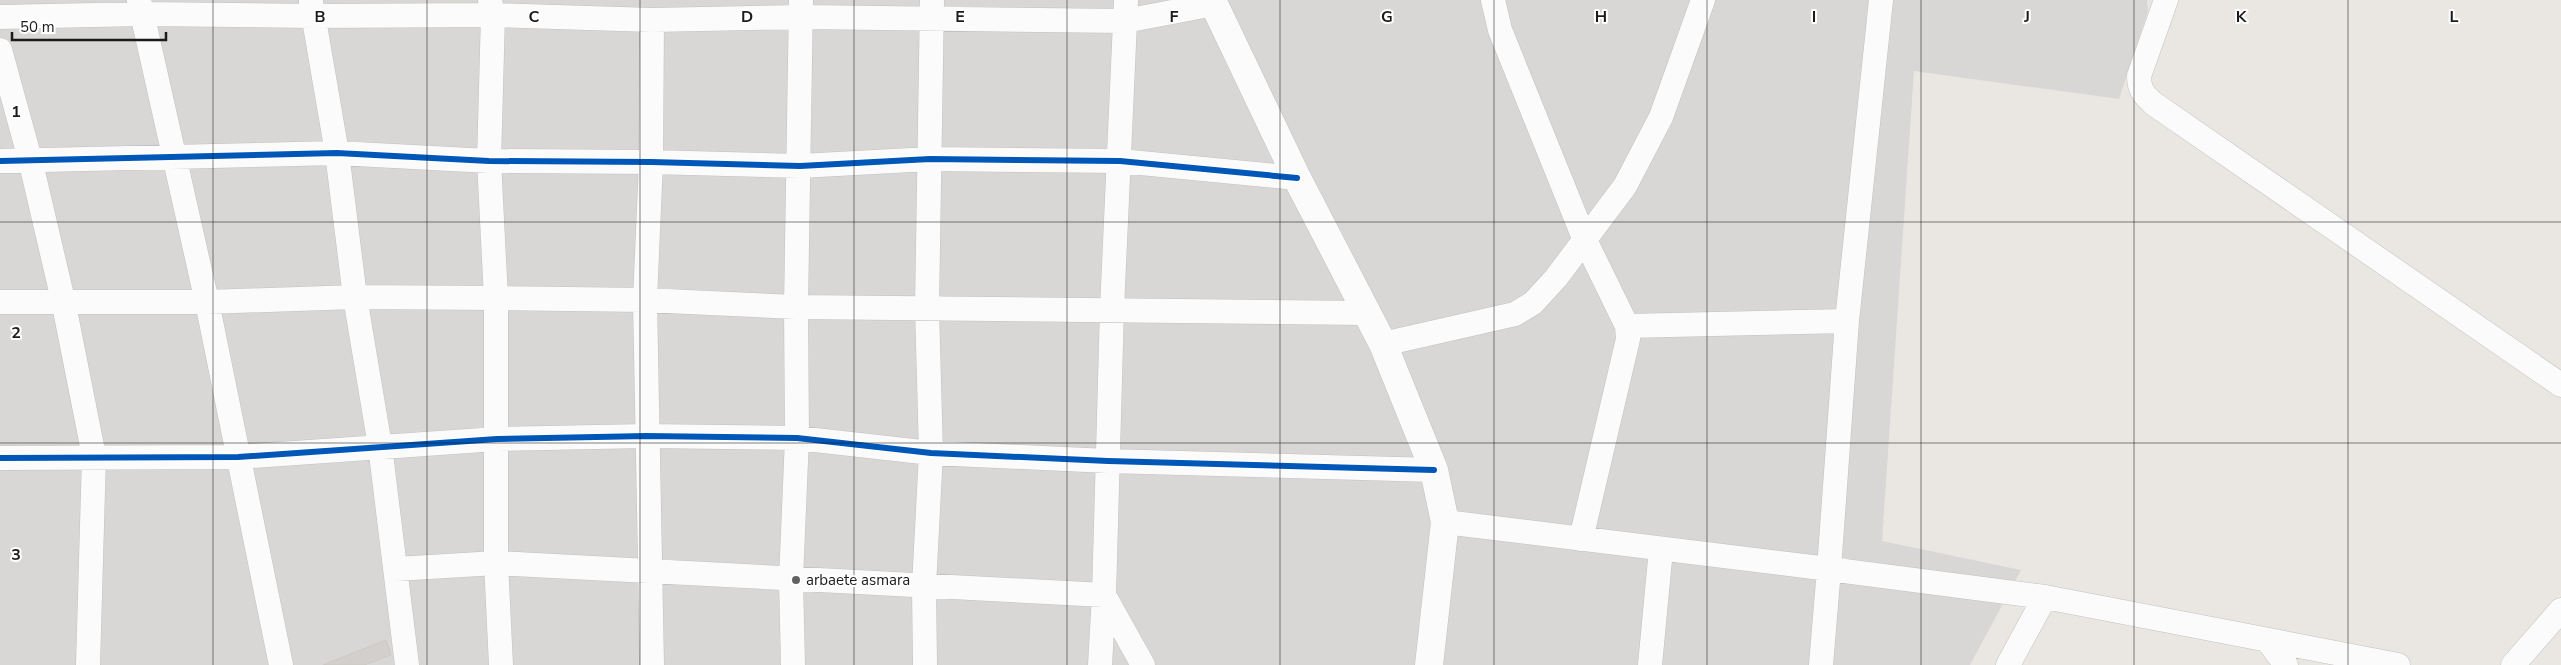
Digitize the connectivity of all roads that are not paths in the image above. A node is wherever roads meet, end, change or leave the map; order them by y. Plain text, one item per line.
1 (1493, 0) edge
2 (1703, 0) edge
3 (1881, 0) edge
4 (2166, 0) edge
5 (1213, 2) edge
6 (141, 7) edge
7 (491, 7) edge
8 (312, 8) edge
9 (801, 9) edge
10 (932, 9) edge
11 (1126, 10) edge
12 (0, 17) edge
13 (652, 20) junction
14 (0, 50) edge
15 (337, 153) junction
16 (176, 156) junction
17 (30, 159) junction
18 (930, 159) junction
19 (0, 161) edge
20 (489, 161) junction
21 (1120, 161) junction
22 (651, 162) junction
23 (800, 166) junction
24 (1297, 178) junction
25 (1584, 238) junction
26 (355, 298) junction
27 (496, 298) junction
28 (63, 300) junction
29 (645, 300) junction
30 (0, 302) edge
31 (207, 302) junction
32 (796, 307) junction
33 (927, 308) junction
34 (1112, 309) junction
35 (1366, 313) junction
36 (1847, 321) junction
37 (1627, 326) junction
38 (1382, 344) junction
39 (2561, 385) edge
40 (646, 436) junction
41 (797, 438) junction
42 (497, 439) junction
43 (380, 446) junction
44 (931, 453) junction
45 (94, 456) junction
46 (238, 457) junction
47 (0, 458) edge
48 (1108, 461) junction
49 (1434, 470) junction
50 (1445, 522) junction
51 (1581, 539) junction
52 (1661, 549) junction
53 (496, 563) junction
54 (396, 569) junction
55 (1829, 569) junction
56 (651, 570) junction
57 (791, 579) junction
58 (924, 586) junction
59 (1104, 594) junction
60 (2046, 597) junction
61 (2561, 610) edge
62 (2268, 640) junction
63 (88, 665) edge
64 (281, 665) edge
65 (407, 665) edge
66 (501, 665) edge
67 (652, 665) edge
68 (793, 665) edge
69 (925, 665) edge
70 (1100, 665) edge
71 (1143, 665) edge
72 (1428, 665) edge
73 (1650, 665) edge
74 (1820, 665) edge
75 (2008, 665) edge
76 (2286, 665) edge
77 (2398, 665) edge
78 (2513, 665) edge

1 - 25 street
2 - 25 street
3 - 36 street
4 - 39 street
5 - 11 street
5 - 24 street
6 - 8 street
6 - 12 street
6 - 16 street
7 - 8 street
7 - 13 street
7 - 20 street
8 - 15 street
9 - 10 street
9 - 13 street
9 - 23 street
10 - 11 street
10 - 18 street
11 - 21 street
13 - 22 street
14 - 17 street
15 - 16 street
15 - 20 street
15 - 26 street
16 - 17 street
16 - 31 street
17 - 19 street
17 - 28 street
18 - 21 street
18 - 23 street
18 - 33 street
20 - 22 street
20 - 27 street
21 - 24 street
21 - 34 street
22 - 23 street
22 - 29 street
23 - 32 street
24 - 35 street
25 - 37 street
25 - 38 street
26 - 27 street
26 - 31 street
26 - 43 street
27 - 29 street
27 - 42 street
28 - 30 street
28 - 31 street
28 - 45 street
29 - 32 street
29 - 40 street
31 - 46 street
32 - 33 street
32 - 41 street
33 - 34 street
33 - 44 street
34 - 35 street
34 - 48 street
35 - 38 street
36 - 37 street
36 - 55 street
37 - 51 street
38 - 49 street
40 - 41 street
40 - 42 street
40 - 56 street
41 - 44 street
41 - 57 street
42 - 43 street
42 - 53 street
43 - 46 street
43 - 54 street
44 - 48 street
44 - 58 street
45 - 46 street
45 - 47 street
45 - 63 street
46 - 64 street
48 - 49 street
48 - 59 street
49 - 50 street
50 - 51 street
50 - 72 street
51 - 52 street
52 - 55 street
52 - 73 street
53 - 54 street
53 - 56 street
53 - 66 street
54 - 65 street
55 - 60 street
55 - 74 street
56 - 57 street
56 - 67 street
57 - 58 street
57 - 68 street
58 - 59 street
58 - 69 street
59 - 70 street
59 - 71 street
60 - 62 street
60 - 75 street
61 - 78 street
62 - 76 street
62 - 77 street

